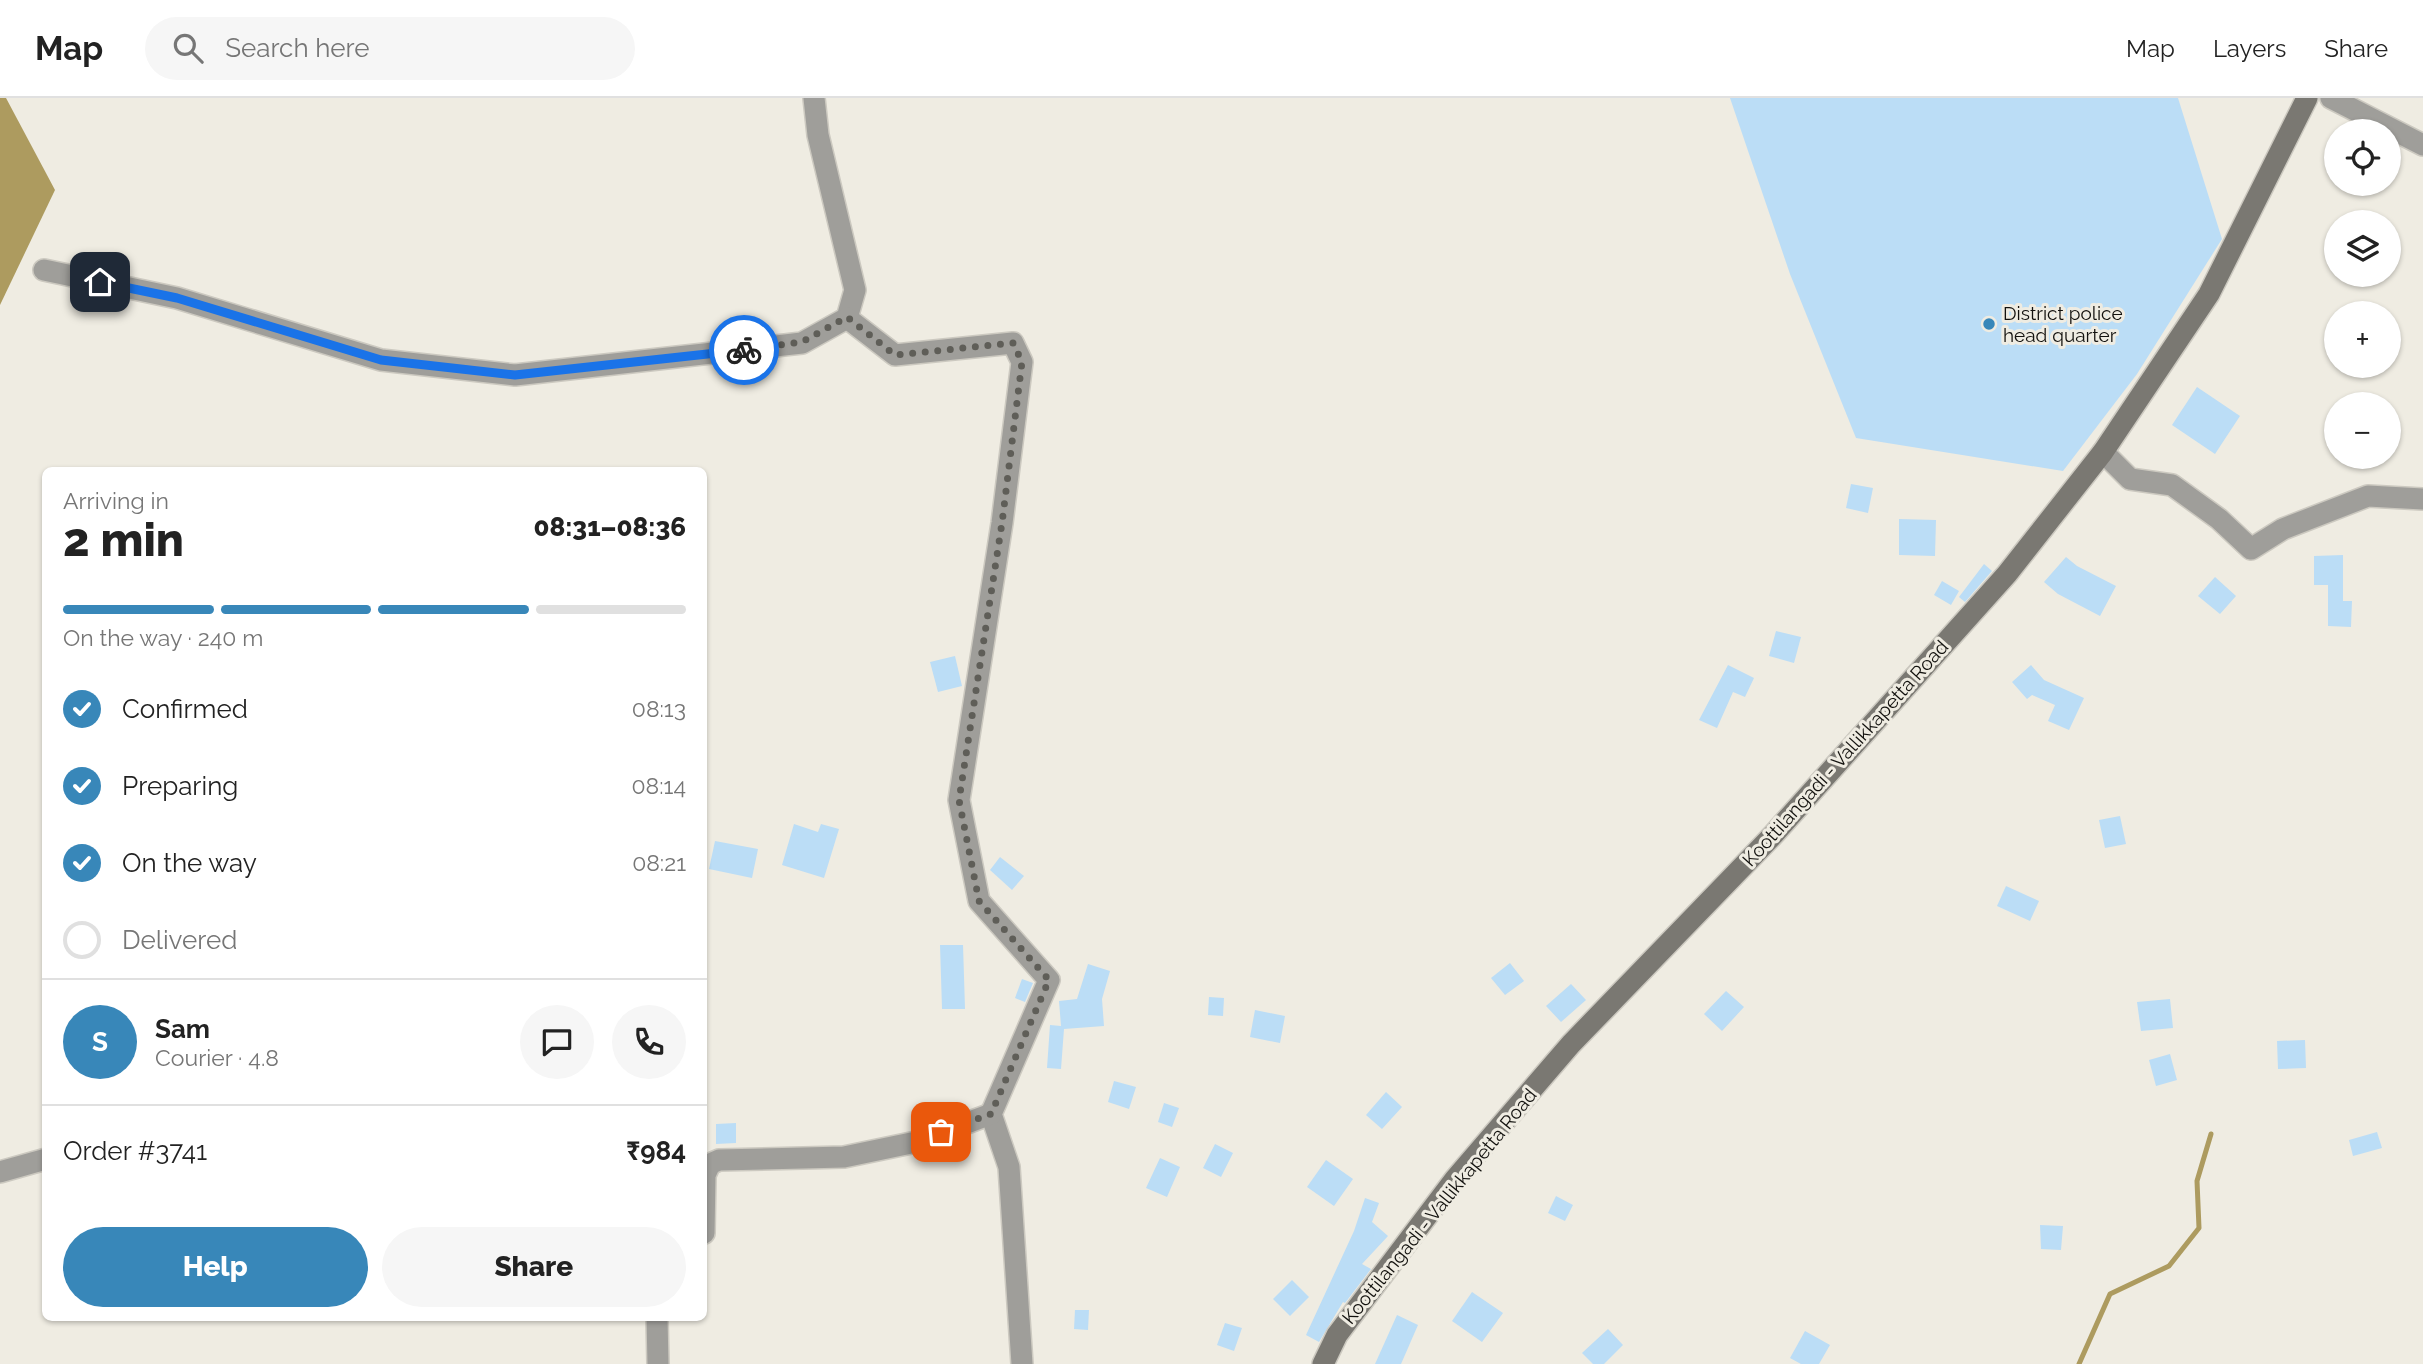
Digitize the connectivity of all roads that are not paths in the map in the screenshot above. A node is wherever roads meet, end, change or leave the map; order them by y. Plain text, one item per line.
1 (814, 98) edge
2 (2307, 98) edge
3 (2331, 98) edge
4 (2423, 145) edge
5 (44, 270) dead end
6 (847, 317) junction
7 (2103, 452) junction
8 (2423, 499) edge
9 (991, 1114) junction
10 (42, 1160) edge
11 (707, 1171) edge
12 (0, 1172) edge
13 (657, 1321) edge
14 (658, 1364) edge
15 (1022, 1364) edge
16 (1324, 1364) edge

1 - 6 street
2 - 7 main road, Koottilangadi - Vallikkapetta Road
3 - 4 street
5 - 6 street
6 - 9 street
7 - 8 street
7 - 16 main road, Koottilangadi - Vallikkapetta Road
9 - 11 street
9 - 15 street
10 - 12 street
13 - 14 street

